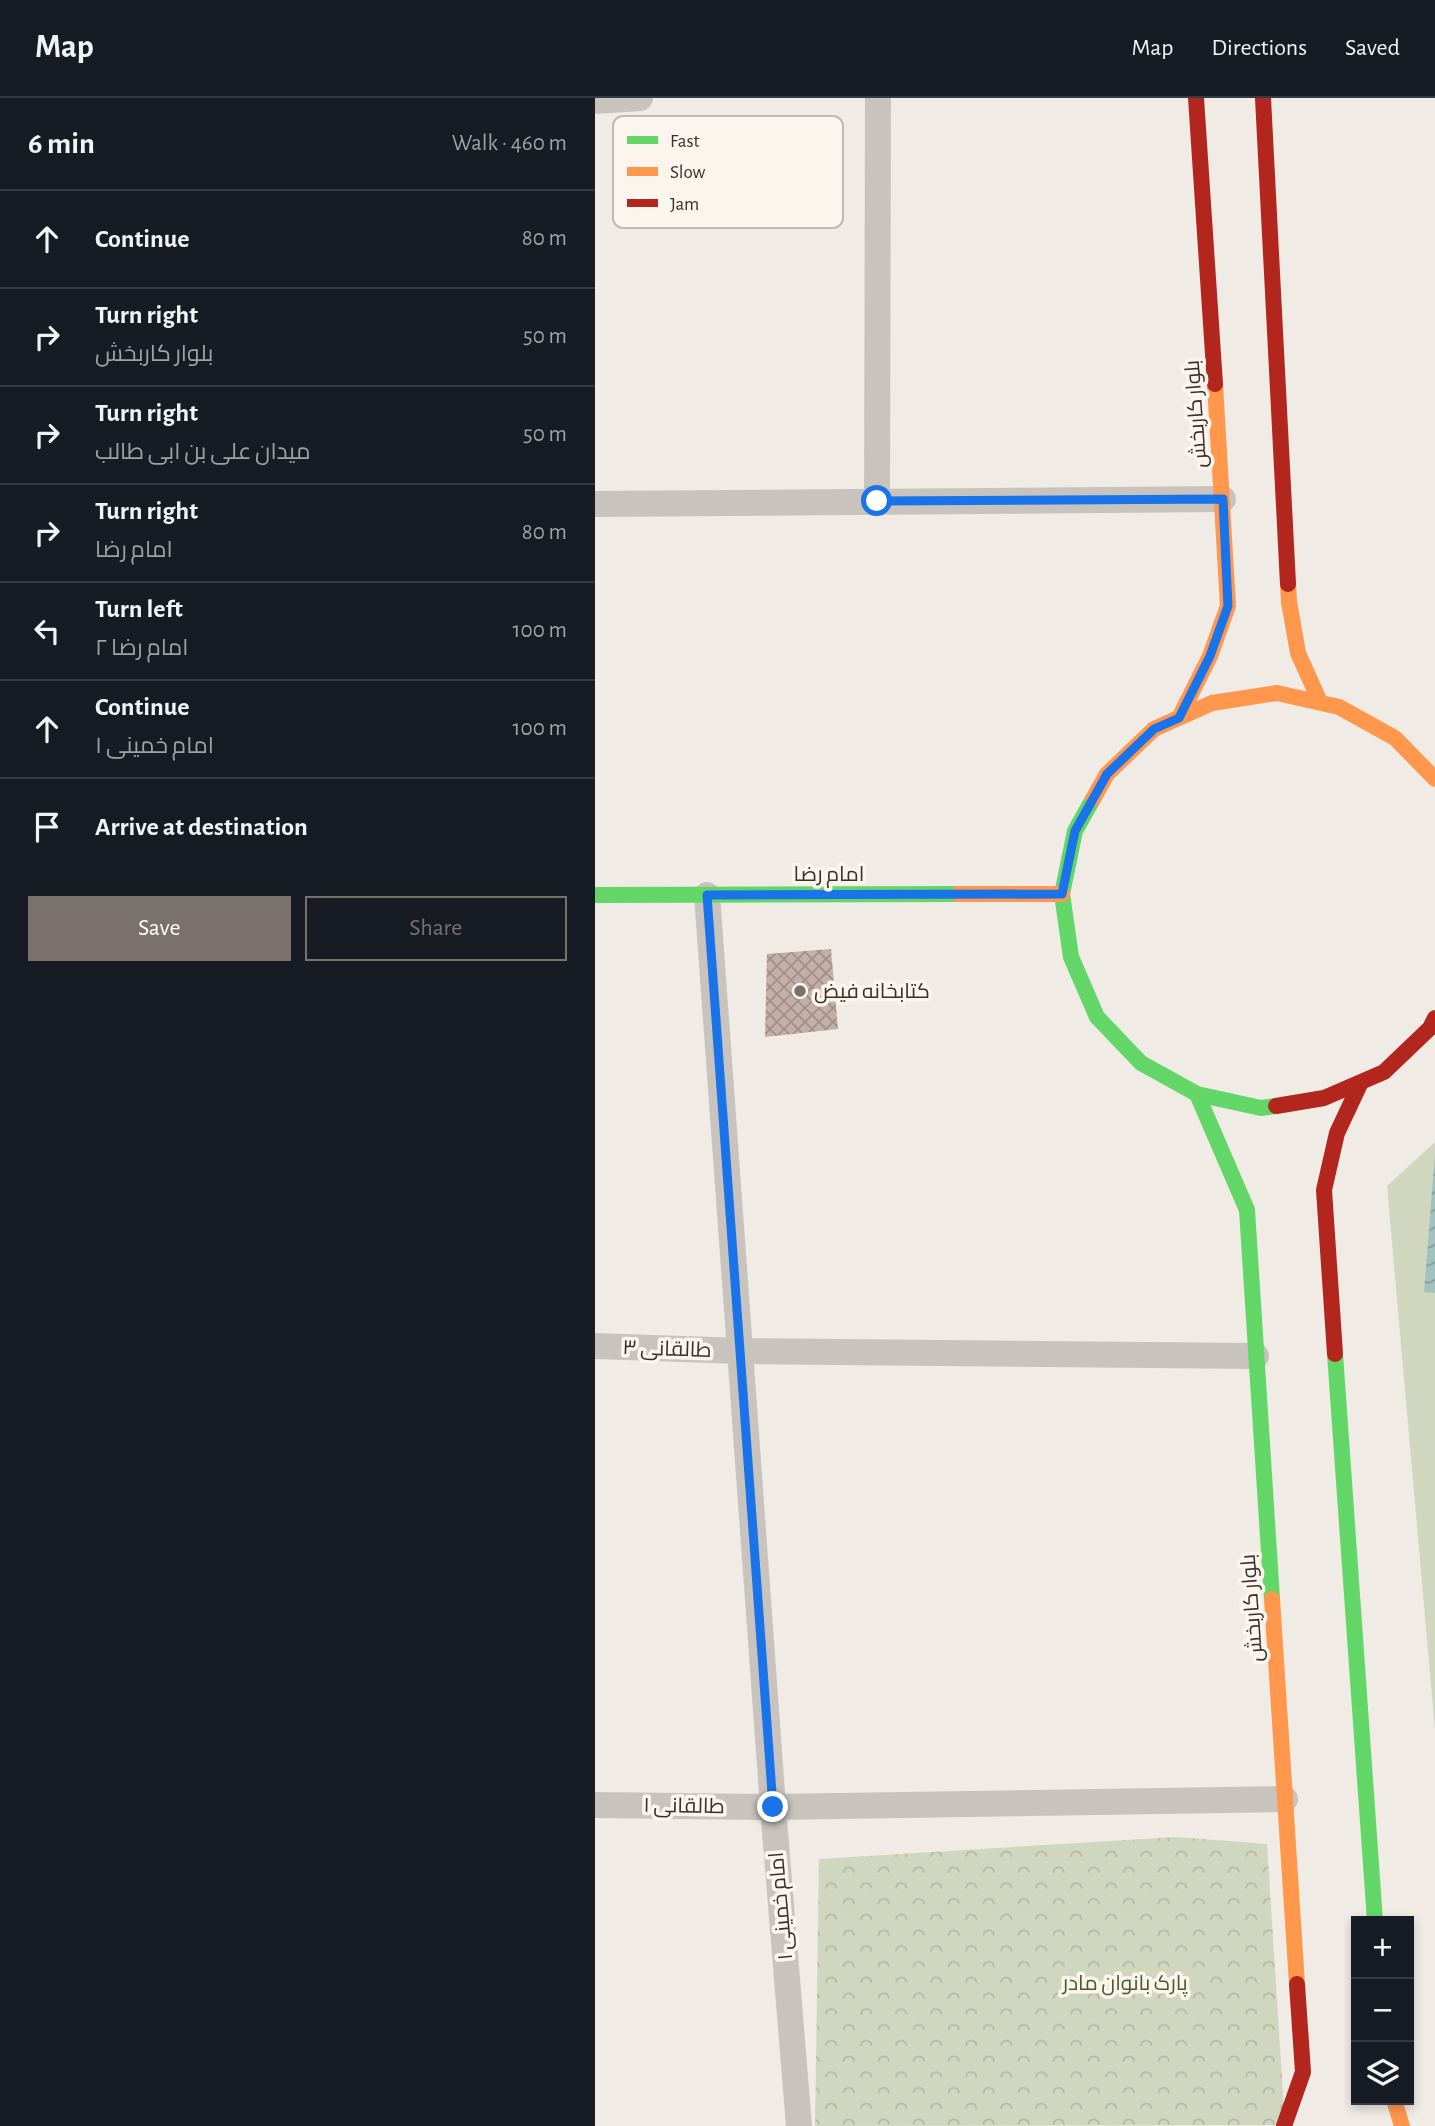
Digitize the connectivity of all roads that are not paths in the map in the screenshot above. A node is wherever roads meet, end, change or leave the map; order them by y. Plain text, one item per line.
1 (640, 98) edge
2 (878, 98) edge
3 (1196, 98) edge
4 (1263, 98) edge
5 (595, 102) edge
6 (1223, 499) junction
7 (877, 501) junction
8 (595, 503) edge
9 (1320, 702) junction
10 (1179, 718) junction
11 (1435, 779) edge
12 (1062, 894) junction
13 (595, 895) edge
14 (707, 895) junction
15 (1435, 1018) edge
16 (1361, 1082) junction
17 (1198, 1094) junction
18 (595, 1346) edge
19 (740, 1351) junction
20 (1257, 1356) junction
21 (1285, 1799) junction
22 (595, 1805) edge
23 (773, 1807) junction
24 (1375, 1916) edge
25 (1396, 2105) edge
26 (799, 2126) edge
27 (1284, 2126) edge
28 (1402, 2126) edge

1 - 5 street
2 - 7 street
3 - 6 street, بلوار کاربخش
4 - 9 street
6 - 7 street
6 - 10 street, بلوار کاربخش
7 - 8 street
9 - 10 street
9 - 11 street
10 - 12 street
12 - 14 street, امام رضا
12 - 17 street
13 - 14 street, امام رضا
14 - 19 street, امام خمینی ۱
15 - 16 street
16 - 17 street
16 - 24 street
17 - 20 street, بلوار کاربخش
18 - 19 street, طالقانی ۳
19 - 20 street, طالقانی ۳
19 - 23 street, امام خمینی ۱
20 - 21 street, بلوار کاربخش
21 - 23 street, طالقانی ۱
21 - 27 street, بلوار کاربخش
22 - 23 street, طالقانی ۱
23 - 26 street, امام خمینی ۱
25 - 28 street

